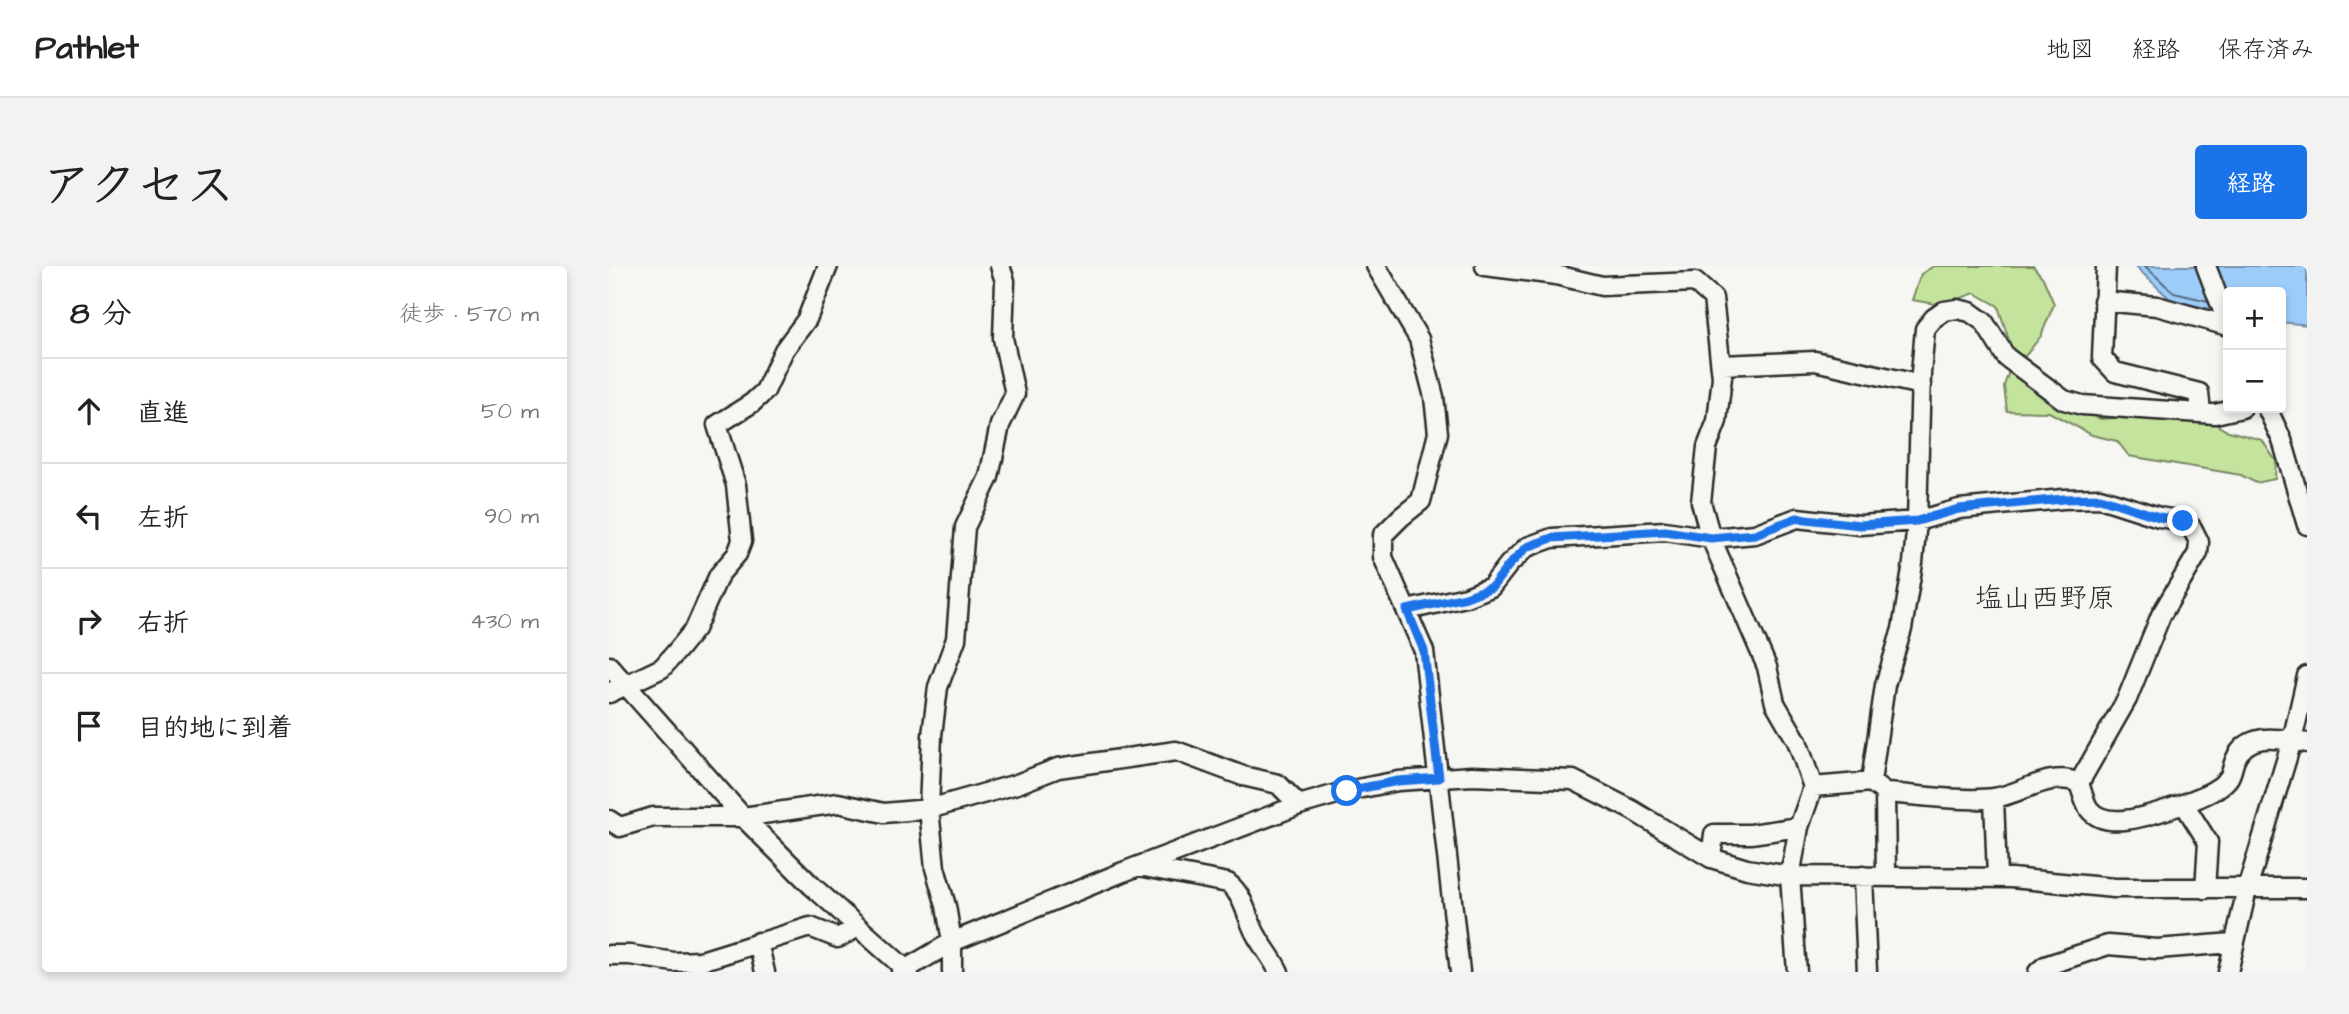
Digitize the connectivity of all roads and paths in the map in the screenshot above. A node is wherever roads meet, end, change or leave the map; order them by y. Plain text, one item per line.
1 (828, 266) edge
2 (1000, 266) edge
3 (1376, 266) edge
4 (1485, 266) edge
5 (2106, 266) edge
6 (2206, 266) edge
7 (2103, 298) junction
8 (2223, 312) edge
9 (2223, 324) edge
10 (1721, 366) junction
11 (1921, 385) junction
12 (2201, 412) junction
13 (2223, 413) edge
14 (2269, 413) edge
15 (1917, 521) junction
16 (2307, 525) edge
17 (1711, 538) junction
18 (1407, 610) junction
19 (609, 666) edge
20 (2307, 676) edge
21 (627, 685) junction
22 (609, 693) edge
23 (2300, 742) edge
24 (1439, 778) junction
25 (2078, 783) junction
26 (1813, 787) junction
27 (1878, 788) junction
28 (1994, 798) junction
29 (2184, 804) junction
30 (1300, 806) junction
31 (929, 809) junction
32 (743, 817) junction
33 (1799, 827) junction
34 (613, 829) edge
35 (1711, 858) junction
36 (1139, 866) junction
37 (1790, 876) junction
38 (1863, 876) junction
39 (1885, 876) junction
40 (1997, 878) junction
41 (2307, 888) edge
42 (2246, 889) junction
43 (2205, 890) junction
44 (858, 927) junction
45 (758, 942) junction
46 (952, 942) junction
47 (2233, 943) junction
48 (609, 955) edge
49 (905, 971) edge
50 (765, 972) edge
51 (952, 972) edge
52 (1279, 972) edge
53 (1460, 972) edge
54 (1797, 972) edge
55 (1867, 972) edge
56 (2038, 972) edge
57 (2228, 972) edge

1 - 21 street
2 - 31 street
3 - 18 street
4 - 10 street
5 - 7 street
6 - 8 street
7 - 9 street
7 - 12 street
10 - 11 street
10 - 17 street
11 - 12 street
11 - 15 street
12 - 13 street
14 - 16 street
15 - 17 street
15 - 25 street
15 - 27 street
17 - 18 street
17 - 26 street
18 - 24 street
19 - 21 street
20 - 23 street
21 - 22 street
21 - 32 street
23 - 29 street
23 - 42 street
24 - 30 street
24 - 35 street
24 - 53 street
25 - 28 street
25 - 29 street
26 - 27 street
26 - 33 street
27 - 28 street
27 - 39 street
28 - 40 street
29 - 43 street
30 - 31 street
30 - 36 street
31 - 32 street
31 - 46 street
32 - 34 street
32 - 44 street
33 - 35 street
33 - 37 street
35 - 37 street
36 - 46 street
36 - 52 street
37 - 38 street
37 - 54 street
38 - 39 street
38 - 55 street
39 - 40 street
40 - 43 street
41 - 42 street
42 - 43 street
42 - 47 street
44 - 45 street
44 - 49 street
45 - 48 street
45 - 50 street
46 - 49 street
46 - 51 street
47 - 56 street
47 - 57 street

